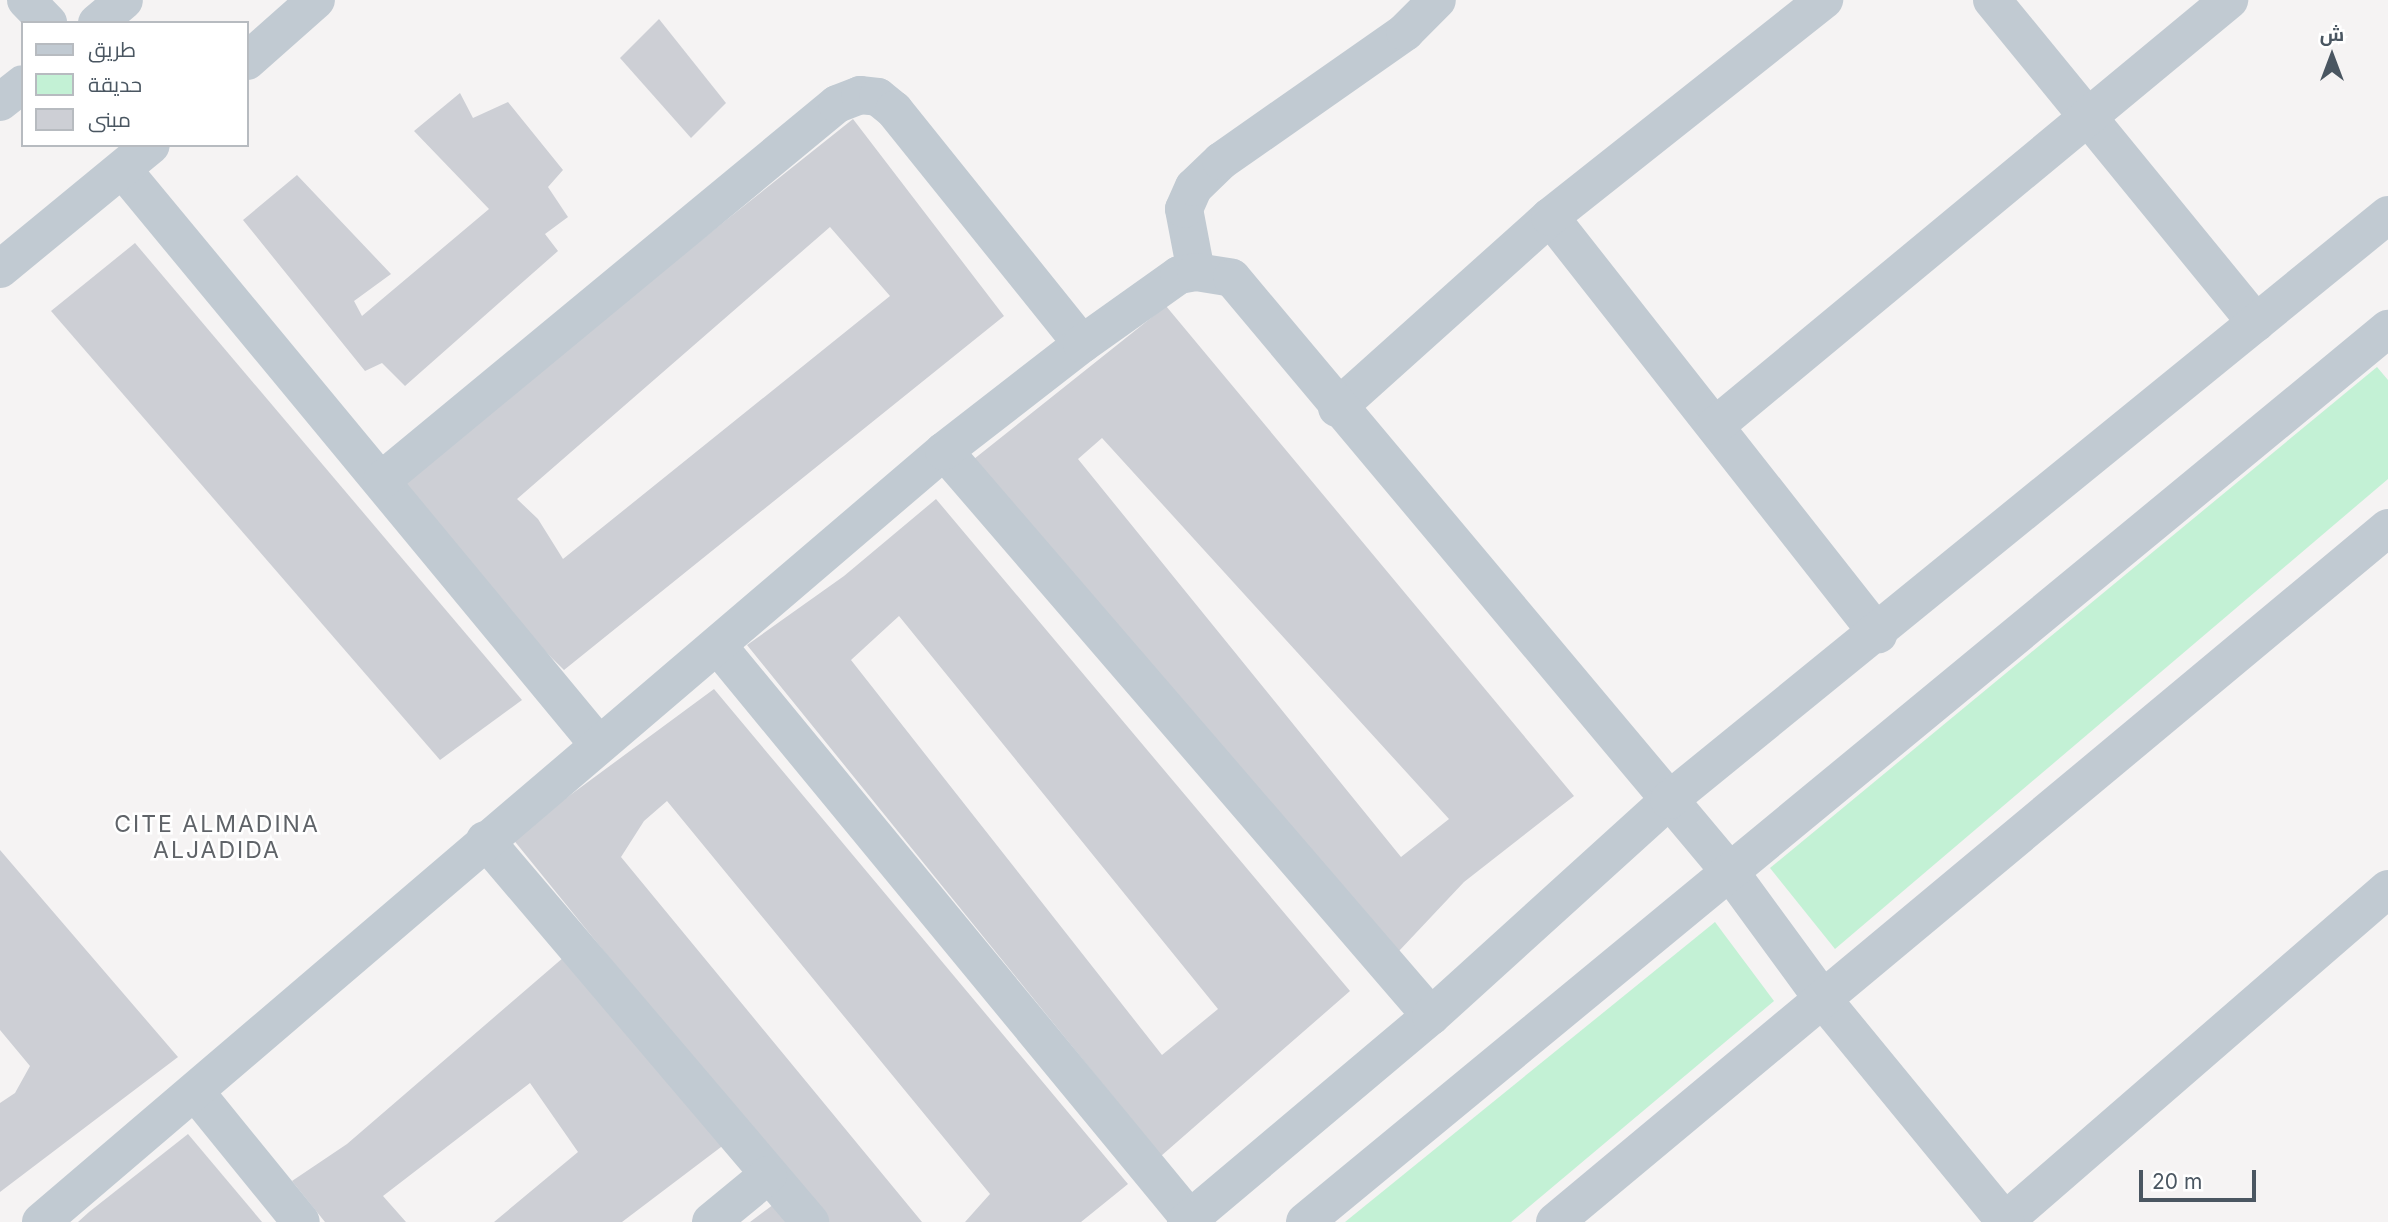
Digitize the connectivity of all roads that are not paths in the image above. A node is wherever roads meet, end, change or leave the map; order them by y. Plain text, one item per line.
1 (26, 0) edge
2 (124, 0) edge
3 (316, 0) edge
4 (1437, 0) edge
5 (1824, 0) edge
6 (1992, 0) edge
7 (2229, 0) edge
8 (46, 21) edge
9 (99, 21) edge
10 (248, 60) edge
11 (21, 86) edge
12 (0, 102) edge
13 (2090, 114) junction
14 (137, 158) edge
15 (2388, 215) edge
16 (1550, 217) junction
17 (0, 269) edge
18 (1196, 272) junction
19 (2256, 323) junction
20 (2388, 329) edge
21 (1082, 344) junction
22 (1337, 408) junction
23 (1715, 426) junction
24 (944, 451) junction
25 (382, 480) junction
26 (2388, 528) edge
27 (1878, 634) junction
28 (718, 646) junction
29 (598, 744) junction
30 (1669, 800) junction
31 (485, 839) junction
32 (1730, 872) junction
33 (2388, 889) edge
34 (1825, 1002) junction
35 (1432, 1016) junction
36 (196, 1093) junction
37 (768, 1175) junction
38 (1188, 1220) edge
39 (41, 1222) edge
40 (302, 1222) edge
41 (711, 1222) edge
42 (810, 1222) edge
43 (1305, 1222) edge
44 (1555, 1222) edge
45 (2006, 1222) edge

1 - 8 street
2 - 9 street
3 - 10 street
4 - 18 street
5 - 16 street
6 - 13 street
7 - 13 street
11 - 12 street
13 - 19 street
13 - 23 street
14 - 17 street
14 - 25 street
15 - 19 street
16 - 22 street
16 - 23 street
18 - 21 street
18 - 22 street
19 - 27 street
20 - 32 street
21 - 24 street
21 - 25 street
22 - 30 street
23 - 27 street
24 - 28 street
24 - 35 street
25 - 29 street
26 - 34 street
27 - 30 street
28 - 29 street
28 - 38 street
29 - 31 street
30 - 32 street
30 - 35 street
31 - 36 street
31 - 37 street
32 - 34 street
32 - 43 street
33 - 45 street
34 - 44 street
34 - 45 street
35 - 38 street
36 - 39 street
36 - 40 street
37 - 41 street
37 - 42 street

